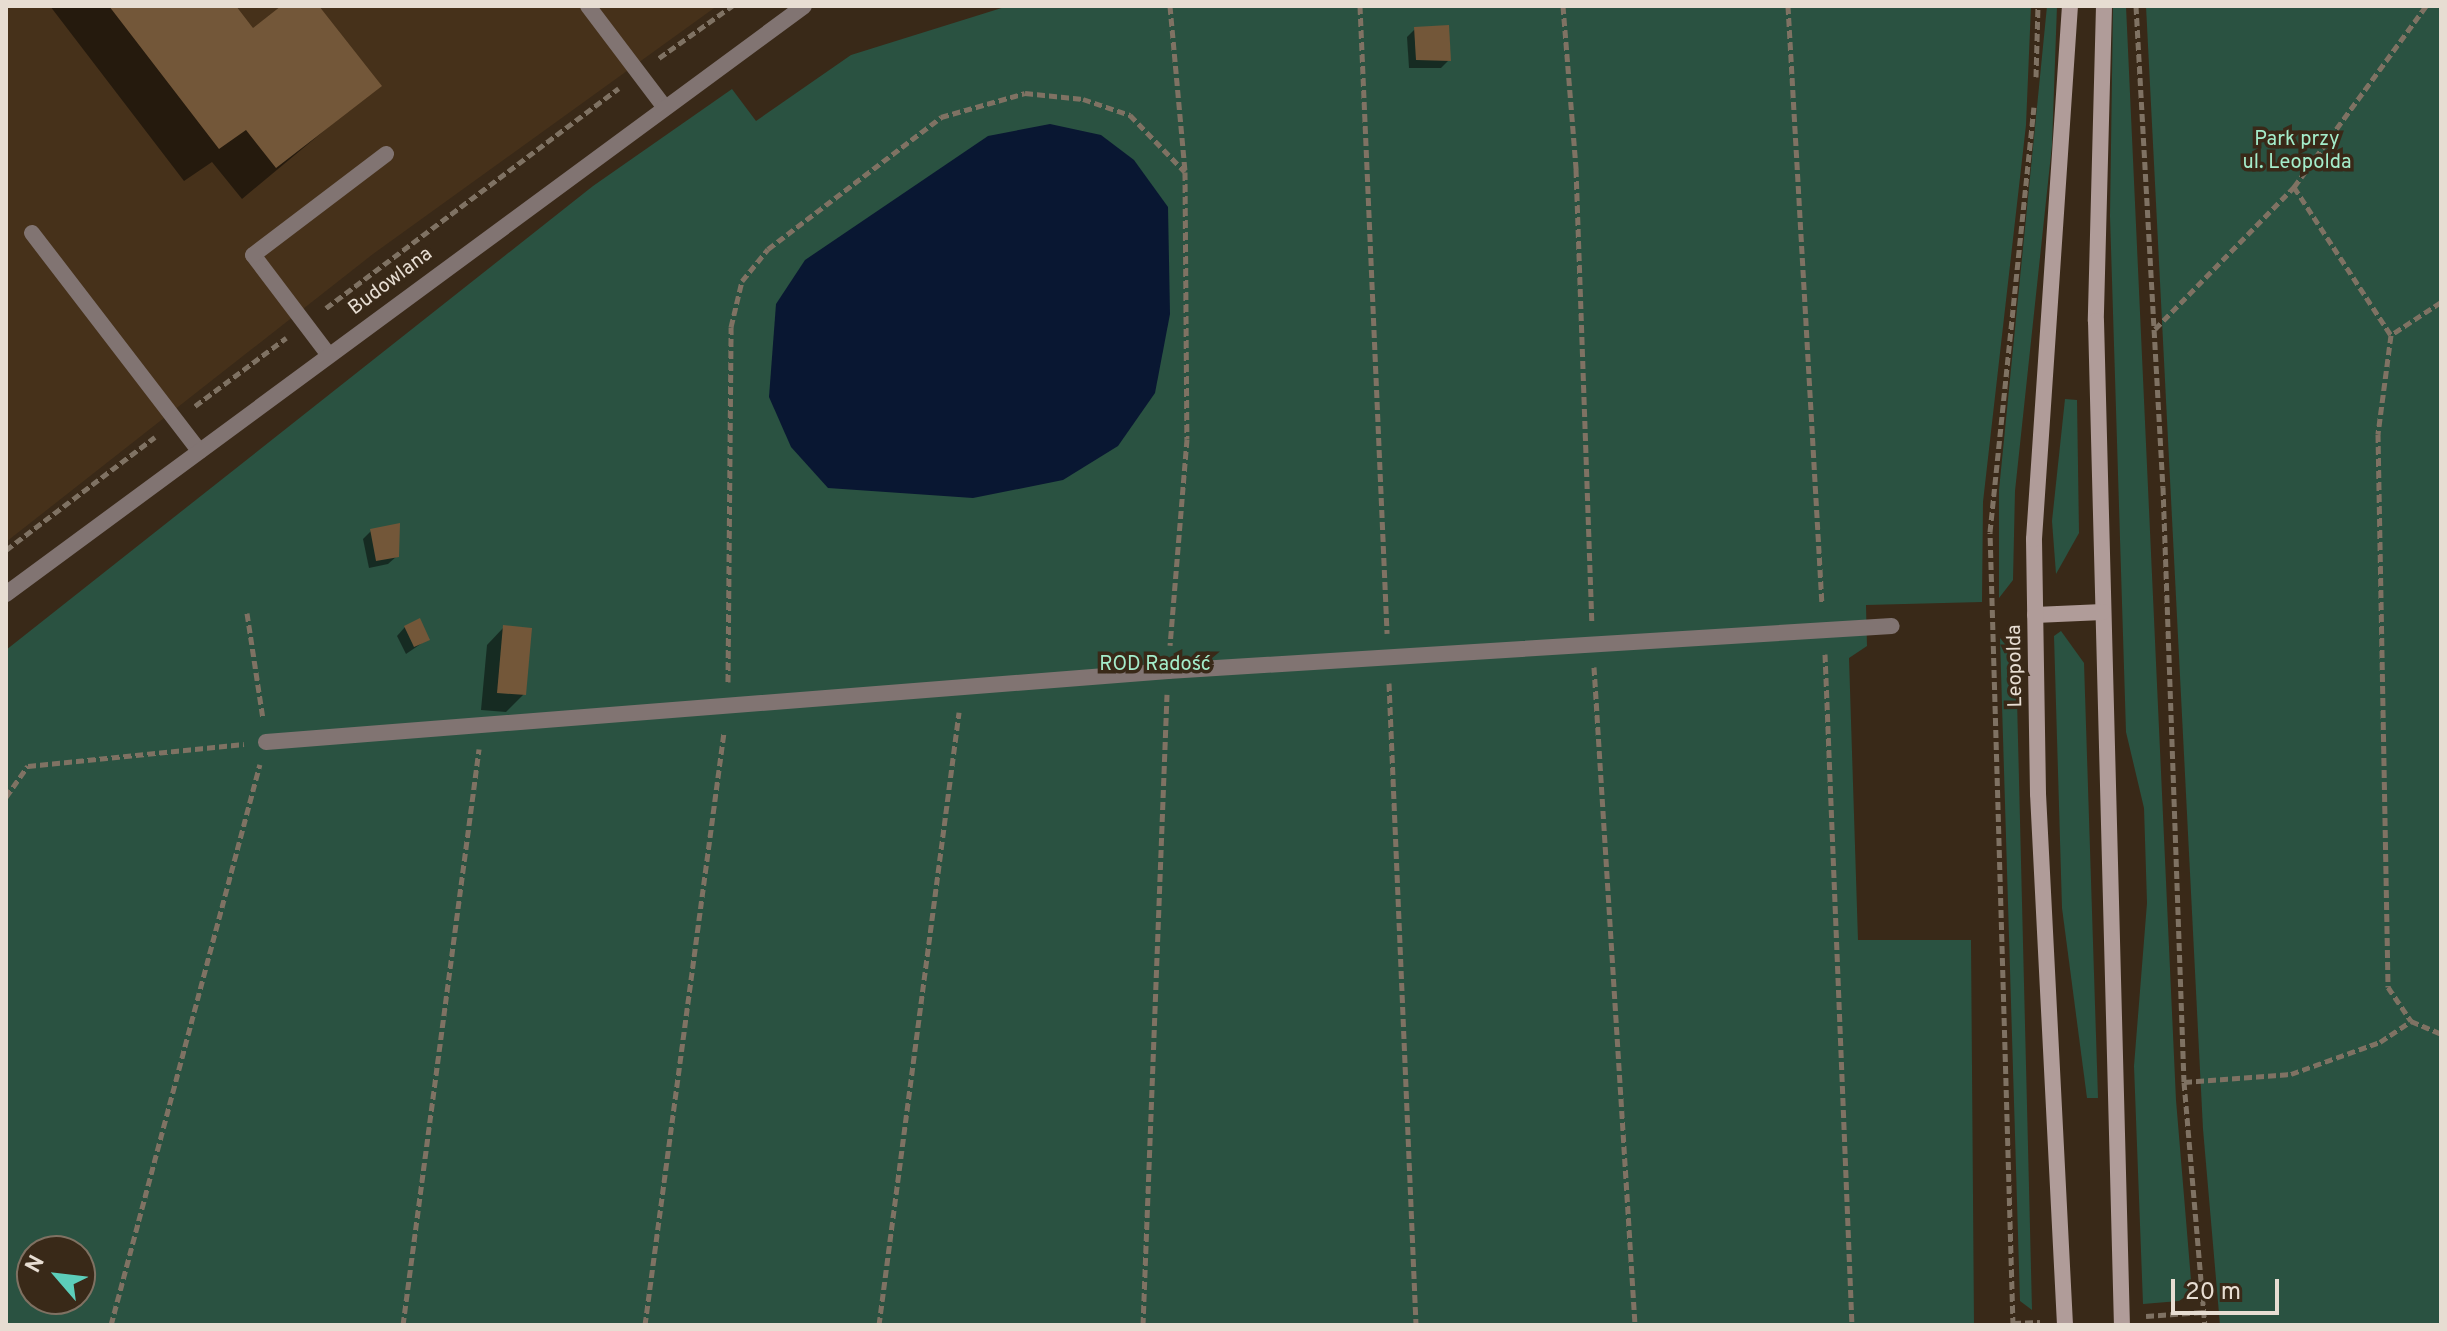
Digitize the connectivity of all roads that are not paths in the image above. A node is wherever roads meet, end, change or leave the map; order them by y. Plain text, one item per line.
1 (588, 6) edge
2 (804, 6) edge
3 (2070, 6) edge
4 (2104, 6) edge
5 (662, 104) junction
6 (386, 154) dead end
7 (32, 233) dead end
8 (328, 354) junction
9 (199, 451) junction
10 (6, 594) edge
11 (2103, 612) junction
12 (2035, 615) junction
13 (1892, 626) dead end
14 (266, 742) road end
15 (2065, 1325) edge
16 (2122, 1325) edge

1 - 5 street
2 - 5 street, Budowlana
3 - 12 street, Leopolda
4 - 11 street
5 - 8 street, Budowlana
6 - 8 street
7 - 9 street
8 - 9 street, Budowlana
9 - 10 street, Budowlana
11 - 12 street
11 - 16 street
12 - 15 street, Leopolda
13 - 14 street

